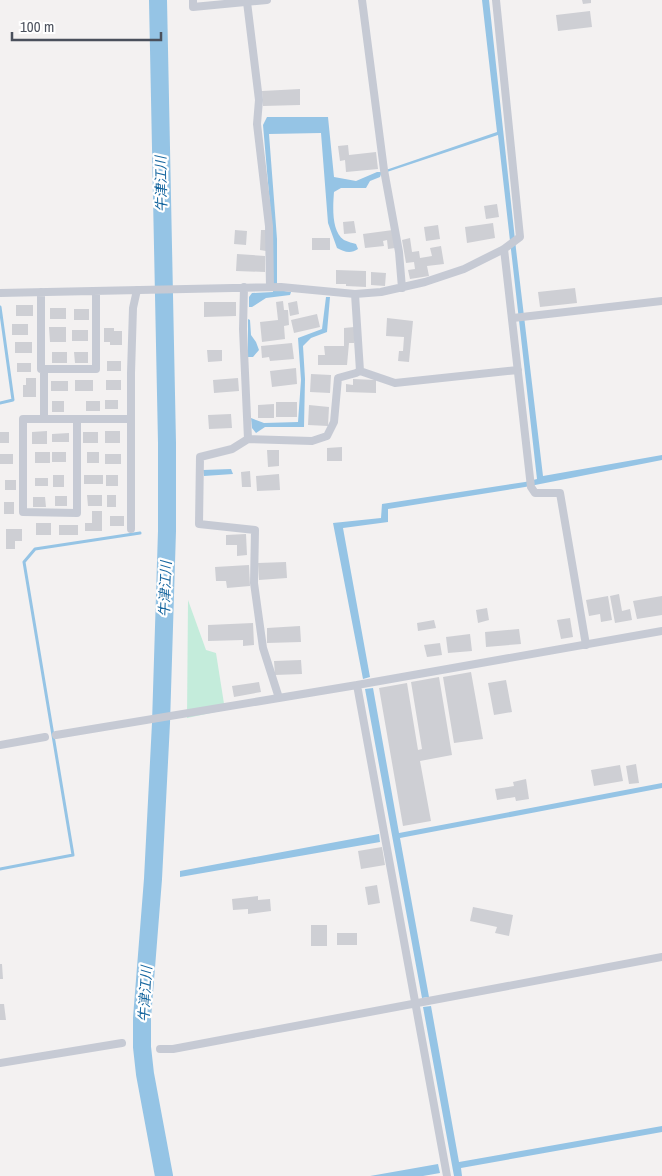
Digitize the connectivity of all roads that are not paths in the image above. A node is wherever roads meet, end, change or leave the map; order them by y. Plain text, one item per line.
1 (192, 0) edge
2 (267, 0) edge
3 (362, 0) edge
4 (496, 0) edge
5 (247, 2) junction
6 (506, 248) junction
7 (244, 287) junction
8 (270, 287) junction
9 (402, 288) junction
10 (137, 290) junction
11 (96, 291) junction
12 (41, 292) junction
13 (3, 293) edge
14 (355, 294) junction
15 (662, 301) edge
16 (512, 318) junction
17 (44, 369) junction
18 (518, 370) junction
19 (360, 371) junction
20 (44, 419) junction
21 (77, 419) junction
22 (131, 419) junction
23 (248, 439) junction
24 (131, 529) dead end
25 (662, 631) edge
26 (586, 645) junction
27 (357, 685) junction
28 (279, 698) junction
29 (56, 735) dead end
30 (45, 737) dead end
31 (0, 745) edge
32 (662, 957) edge
33 (415, 1003) junction
34 (122, 1043) dead end
35 (160, 1049) dead end
36 (0, 1063) edge
37 (447, 1176) edge

1 - 5 street
2 - 5 street
3 - 9 street
4 - 6 street
5 - 8 street
6 - 9 street
6 - 16 street
7 - 8 street
7 - 10 street
7 - 23 street
8 - 14 street
9 - 14 street
10 - 11 street
10 - 22 street
11 - 12 street
11 - 17 street
12 - 13 street
12 - 17 street
14 - 19 street
15 - 16 street
16 - 18 street
17 - 20 street
18 - 19 street
18 - 26 street
19 - 23 street
20 - 21 street
20 - 21 street
21 - 22 street
22 - 24 street
23 - 28 street
25 - 26 street
26 - 27 street
27 - 28 street
27 - 33 street
28 - 29 street
30 - 31 street
32 - 33 street
33 - 35 street
33 - 37 street
34 - 36 street

